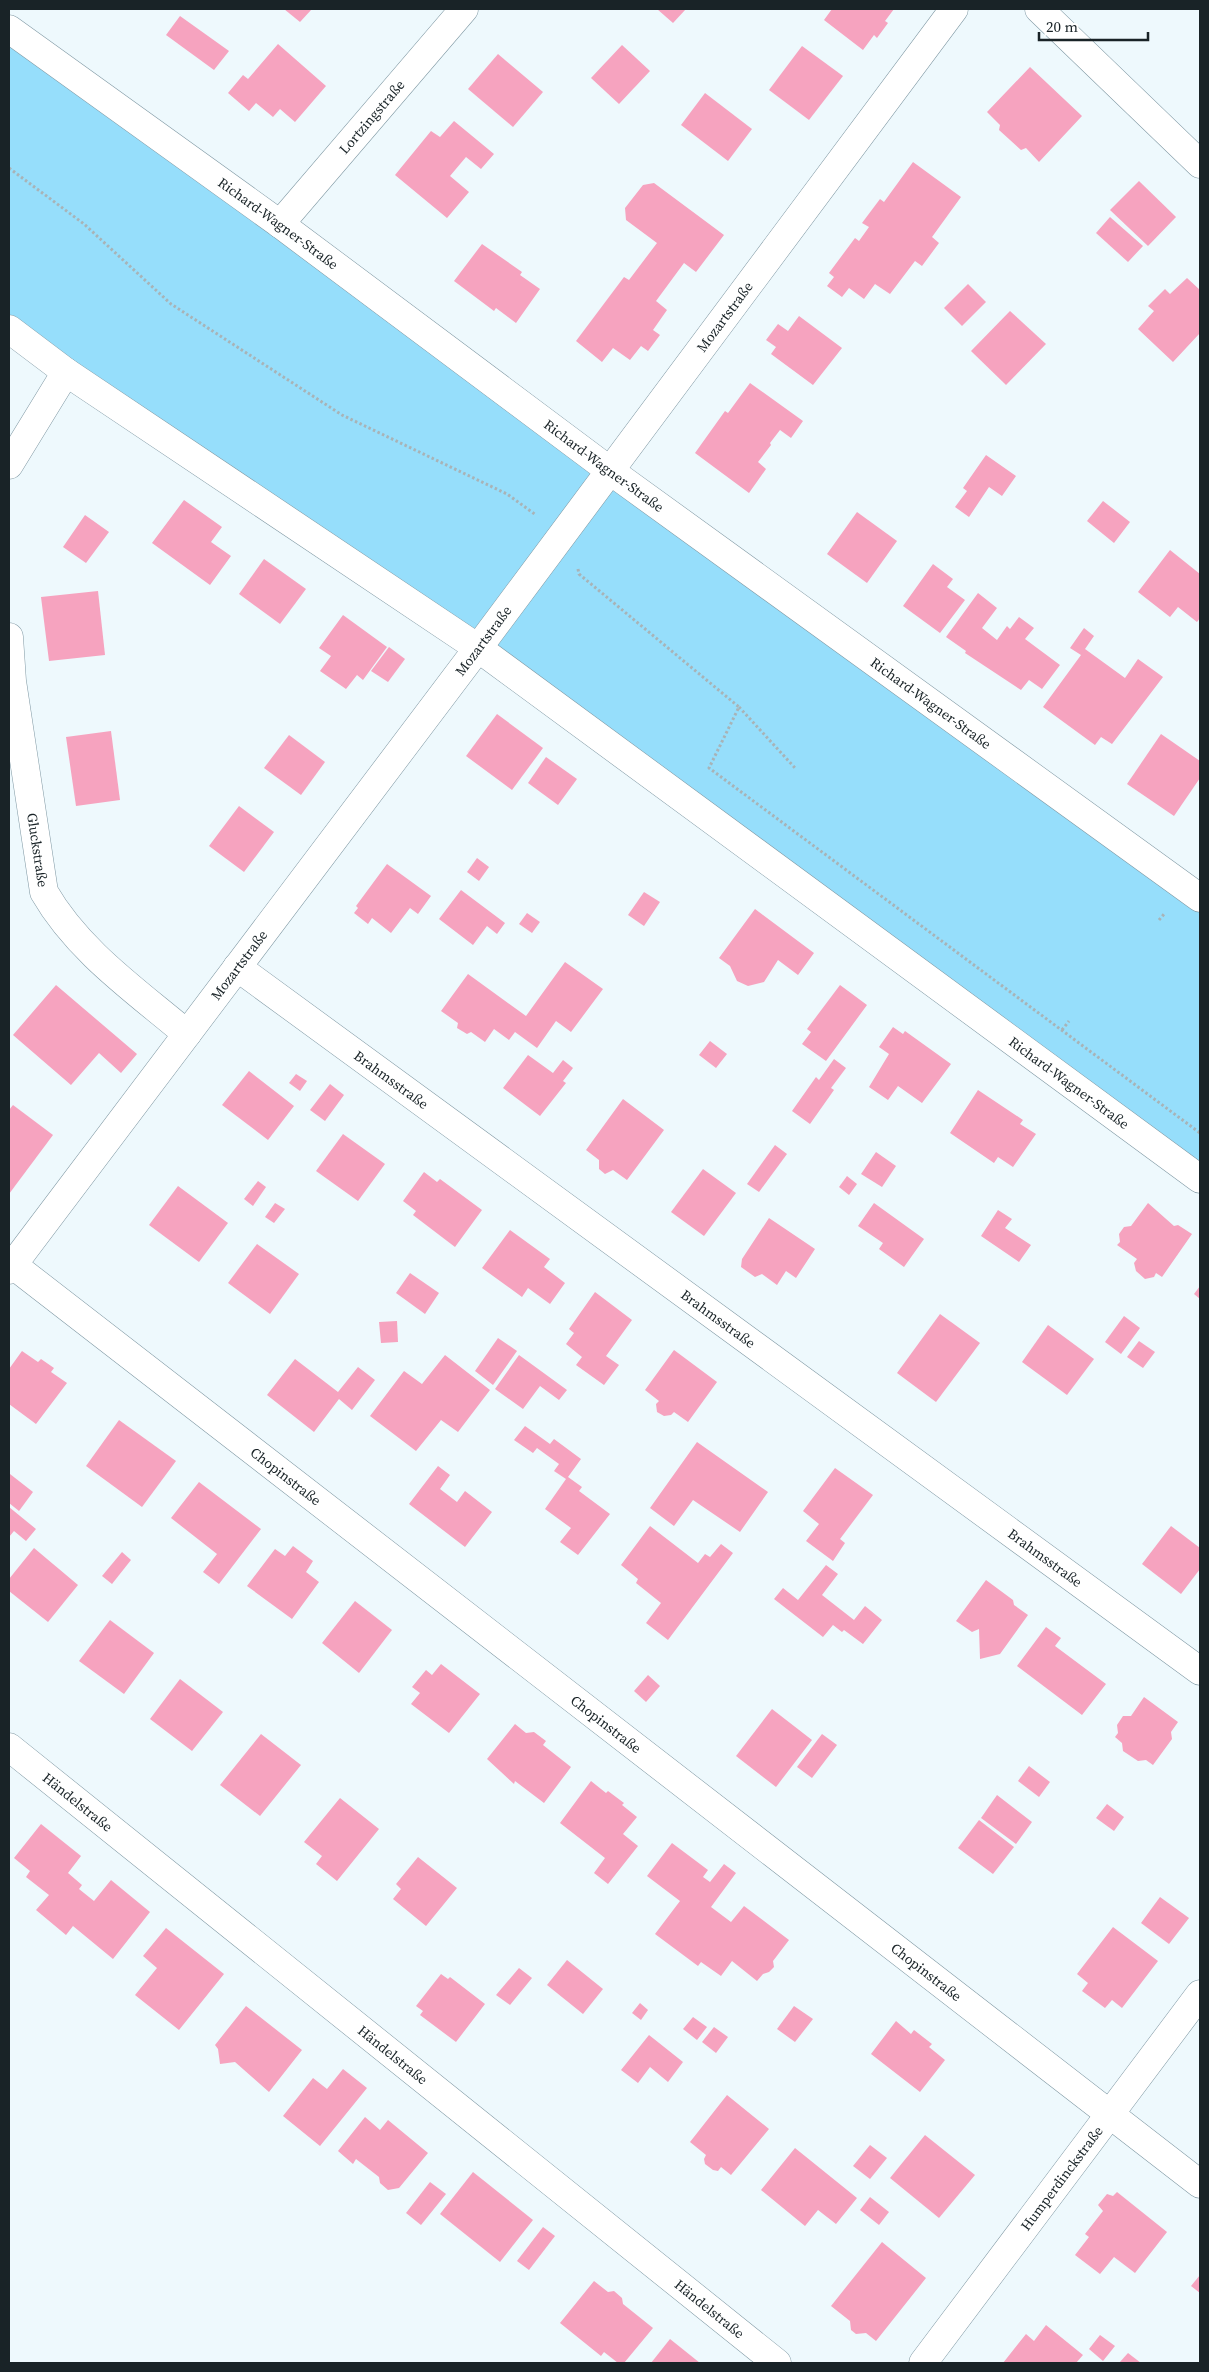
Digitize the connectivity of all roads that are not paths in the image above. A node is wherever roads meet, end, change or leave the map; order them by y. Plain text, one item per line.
1 (464, 9) edge
2 (954, 9) edge
3 (1039, 9) edge
4 (9, 29) edge
5 (1200, 164) edge
6 (280, 224) junction
7 (9, 329) edge
8 (66, 372) junction
9 (9, 465) edge
10 (609, 470) junction
11 (9, 637) edge
12 (478, 648) junction
13 (1200, 898) edge
14 (237, 966) junction
15 (187, 1034) junction
16 (1200, 1179) edge
17 (11, 1268) edge
18 (1200, 1671) edge
19 (9, 1747) edge
20 (1200, 1994) edge
21 (1110, 2114) junction
22 (1200, 2184) edge
23 (777, 2363) edge
24 (922, 2363) edge

1 - 6 street, Lortzingstraße
2 - 10 street, Mozartstraße
3 - 5 street
4 - 6 street, Richard-Wagner-Straße
6 - 10 street, Richard-Wagner-Straße
7 - 8 street, Richard-Wagner-Straße
8 - 9 street
8 - 12 street, Richard-Wagner-Straße
10 - 12 street, Mozartstraße
10 - 13 street, Richard-Wagner-Straße
11 - 15 street, Gluckstraße
12 - 14 street, Mozartstraße
12 - 16 street, Richard-Wagner-Straße
14 - 15 street, Mozartstraße
14 - 18 street, Brahmsstraße
15 - 17 street, Mozartstraße
17 - 21 street, Chopinstraße
19 - 23 street, Händelstraße
20 - 21 street, Humperdinckstraße
21 - 22 street, Chopinstraße
21 - 24 street, Humperdinckstraße

